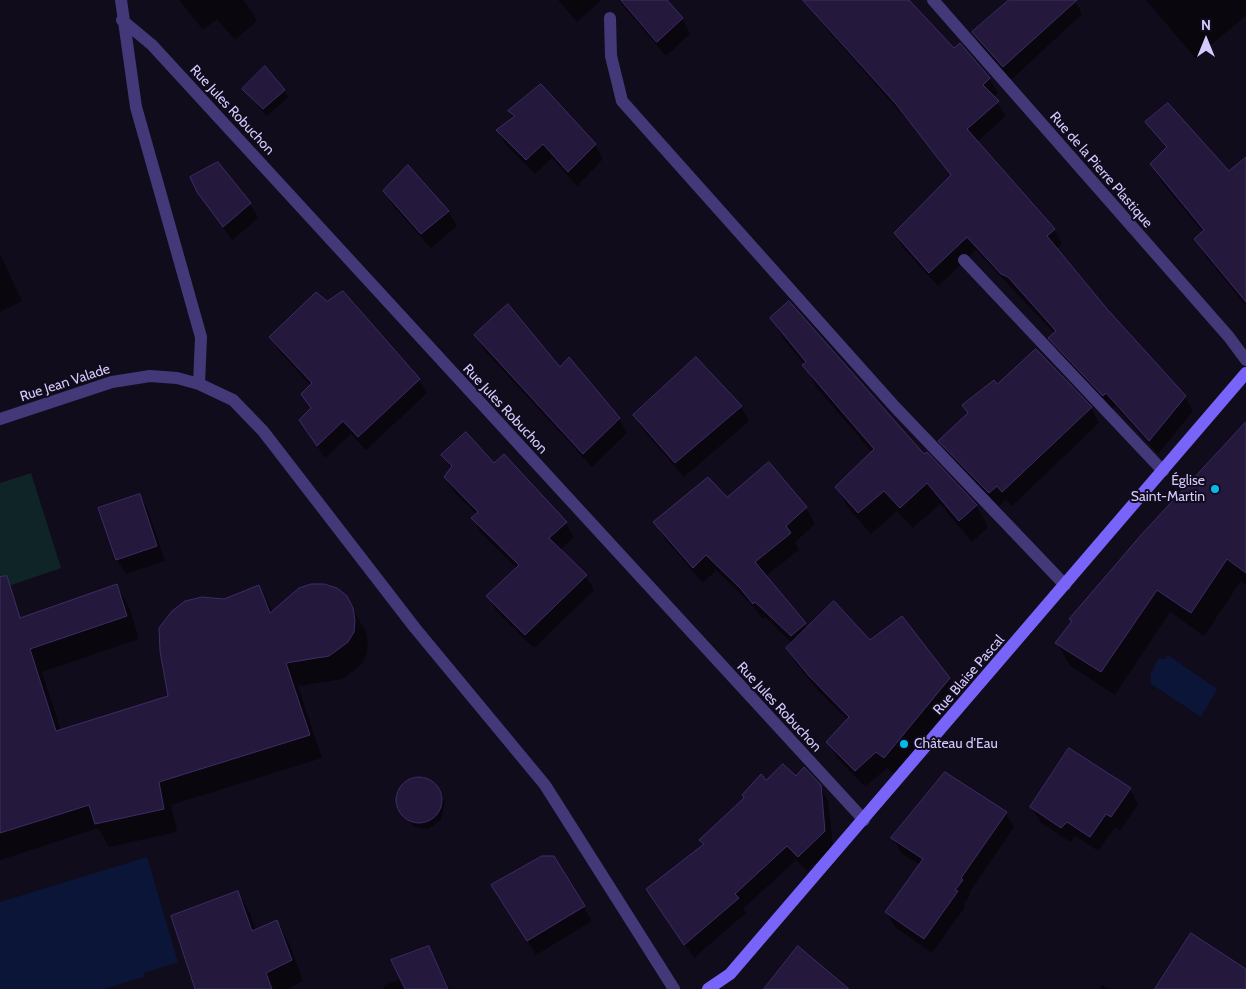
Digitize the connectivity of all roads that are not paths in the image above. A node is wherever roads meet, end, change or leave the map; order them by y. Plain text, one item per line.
1 (120, 0) edge
2 (932, 0) edge
3 (610, 18) dead end
4 (122, 20) junction
5 (964, 260) dead end
6 (1246, 360) edge
7 (1246, 373) edge
8 (199, 384) junction
9 (0, 419) edge
10 (1163, 471) junction
11 (1065, 585) junction
12 (864, 820) junction
13 (674, 989) edge
14 (708, 989) edge

1 - 4 street
2 - 6 street, Rue de la Pierre Plastique
3 - 11 street
4 - 8 street
4 - 12 street, Rue Jules Robuchon
5 - 10 street
7 - 10 street, Rue Blaise Pascal
8 - 9 street, Rue Jean Valade
8 - 13 street, Rue Jean Valade
10 - 11 street, Rue Blaise Pascal
11 - 12 street, Rue Blaise Pascal
12 - 14 street, Rue Blaise Pascal

